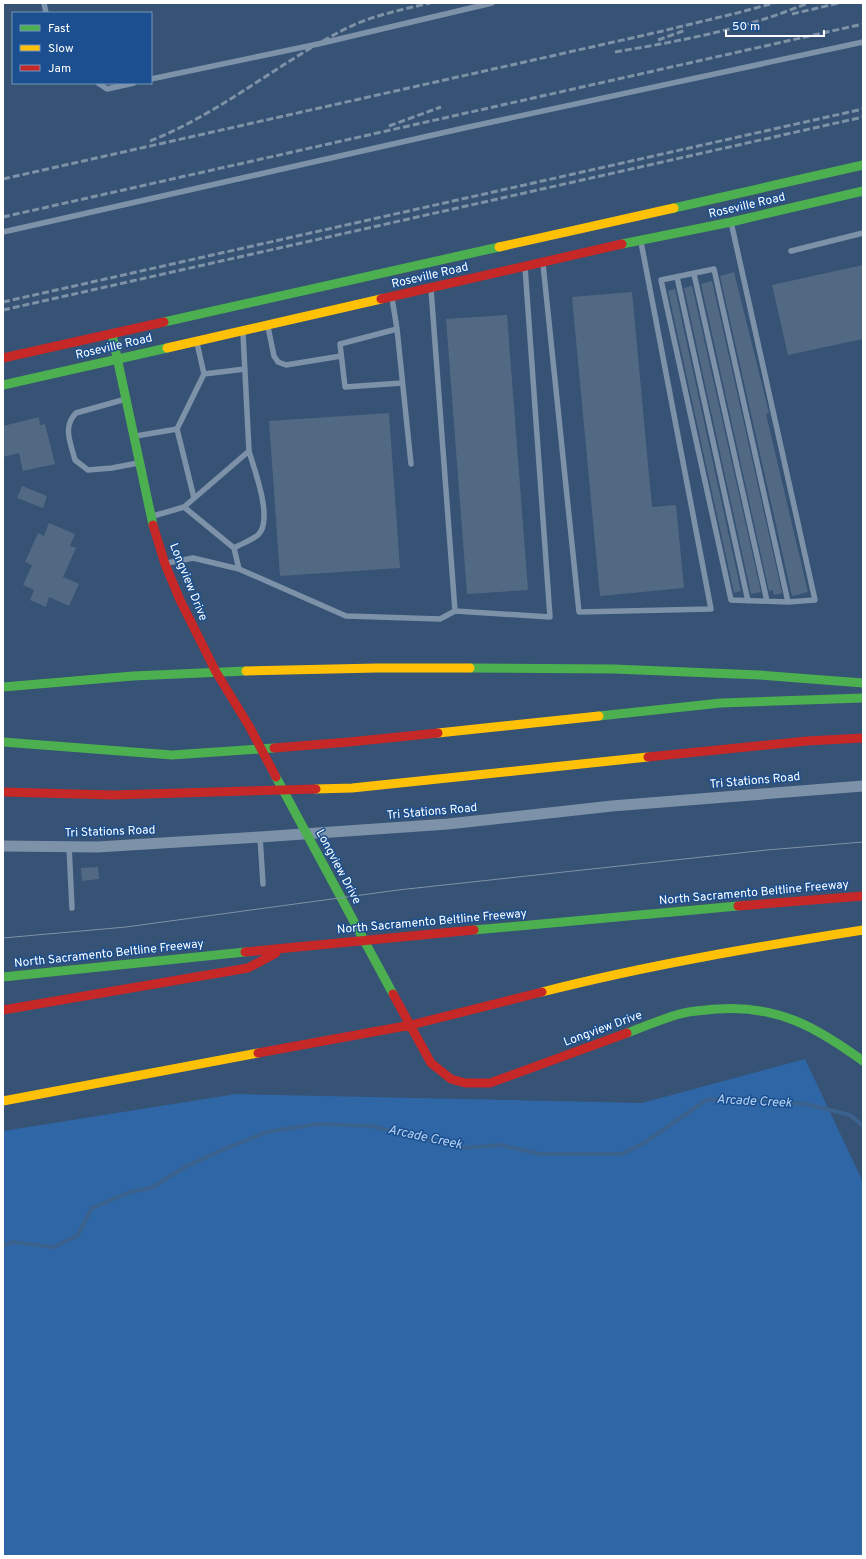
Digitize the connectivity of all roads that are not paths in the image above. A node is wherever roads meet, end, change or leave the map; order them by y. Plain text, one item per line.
1 (492, 3) edge
2 (863, 42) edge
3 (152, 79) edge
4 (99, 84) edge
5 (129, 84) edge
6 (863, 165) edge
7 (863, 191) edge
8 (731, 222) junction
9 (3, 232) edge
10 (863, 233) edge
11 (640, 240) junction
12 (791, 250) dead end
13 (543, 262) junction
14 (525, 266) junction
15 (694, 274) junction
16 (677, 277) junction
17 (431, 288) junction
18 (392, 298) junction
19 (267, 325) junction
20 (243, 330) junction
21 (396, 330) junction
22 (112, 334) junction
23 (197, 341) junction
24 (342, 356) junction
25 (3, 358) edge
26 (117, 359) junction
27 (245, 369) junction
28 (204, 374) junction
29 (402, 384) junction
30 (3, 385) edge
31 (126, 399) junction
32 (177, 428) junction
33 (134, 436) junction
34 (249, 451) junction
35 (140, 463) junction
36 (411, 464) dead end
37 (194, 498) junction
38 (184, 507) junction
39 (152, 516) junction
40 (234, 548) junction
41 (165, 564) junction
42 (239, 569) junction
43 (748, 601) junction
44 (767, 601) junction
45 (788, 602) junction
46 (455, 611) junction
47 (216, 672) junction
48 (863, 683) edge
49 (3, 687) edge
50 (863, 698) edge
51 (863, 738) edge
52 (3, 742) edge
53 (863, 786) edge
54 (3, 792) edge
55 (260, 837) junction
56 (3, 846) edge
57 (68, 846) junction
58 (263, 884) dead end
59 (863, 896) edge
60 (72, 908) dead end
61 (863, 930) edge
62 (285, 948) junction
63 (3, 977) edge
64 (3, 1010) edge
65 (411, 1025) junction
66 (863, 1061) edge
67 (3, 1101) edge

1 - 3 lane
2 - 9 lane
4 - 5 lane
6 - 22 main road, Roseville Road
7 - 8 main road, Roseville Road
8 - 11 main road, Roseville Road
8 - 45 lane
10 - 12 lane
11 - 13 main road, Roseville Road
11 - 13 lane
13 - 14 main road, Roseville Road
14 - 17 main road, Roseville Road
14 - 46 lane
15 - 16 lane
15 - 44 lane
15 - 45 lane
16 - 43 lane
16 - 43 lane
17 - 18 main road, Roseville Road
17 - 46 lane
18 - 19 main road, Roseville Road
18 - 21 lane
19 - 20 main road, Roseville Road
19 - 24 lane
20 - 23 main road, Roseville Road
20 - 27 lane
21 - 24 lane
21 - 29 lane
22 - 25 main road, Roseville Road
22 - 26 main road, Longview Drive
23 - 26 main road, Roseville Road
23 - 28 lane
24 - 29 lane
26 - 30 main road, Roseville Road
26 - 31 main road, Longview Drive
27 - 28 lane
27 - 34 lane
28 - 32 lane
29 - 36 lane
31 - 33 main road, Longview Drive
31 - 35 lane
32 - 33 lane
32 - 37 lane
33 - 35 main road, Longview Drive
34 - 37 lane
34 - 40 lane
35 - 39 main road, Longview Drive
37 - 38 lane
38 - 39 lane
38 - 40 lane
39 - 41 main road, Longview Drive
40 - 42 lane
41 - 42 lane
41 - 47 main road, Longview Drive
42 - 46 lane
43 - 44 lane
44 - 45 lane
47 - 48 main road
47 - 49 main road
47 - 65 main road, Longview Drive
50 - 52 main road
51 - 54 main road
53 - 55 street, Tri Stations Road
55 - 57 street, Tri Stations Road
55 - 58 lane
56 - 57 street, Tri Stations Road
57 - 60 lane
59 - 62 main road, North Sacramento Beltline Freeway
61 - 65 main road
62 - 63 main road, North Sacramento Beltline Freeway
62 - 64 main road
65 - 66 main road, Longview Drive
65 - 67 main road

